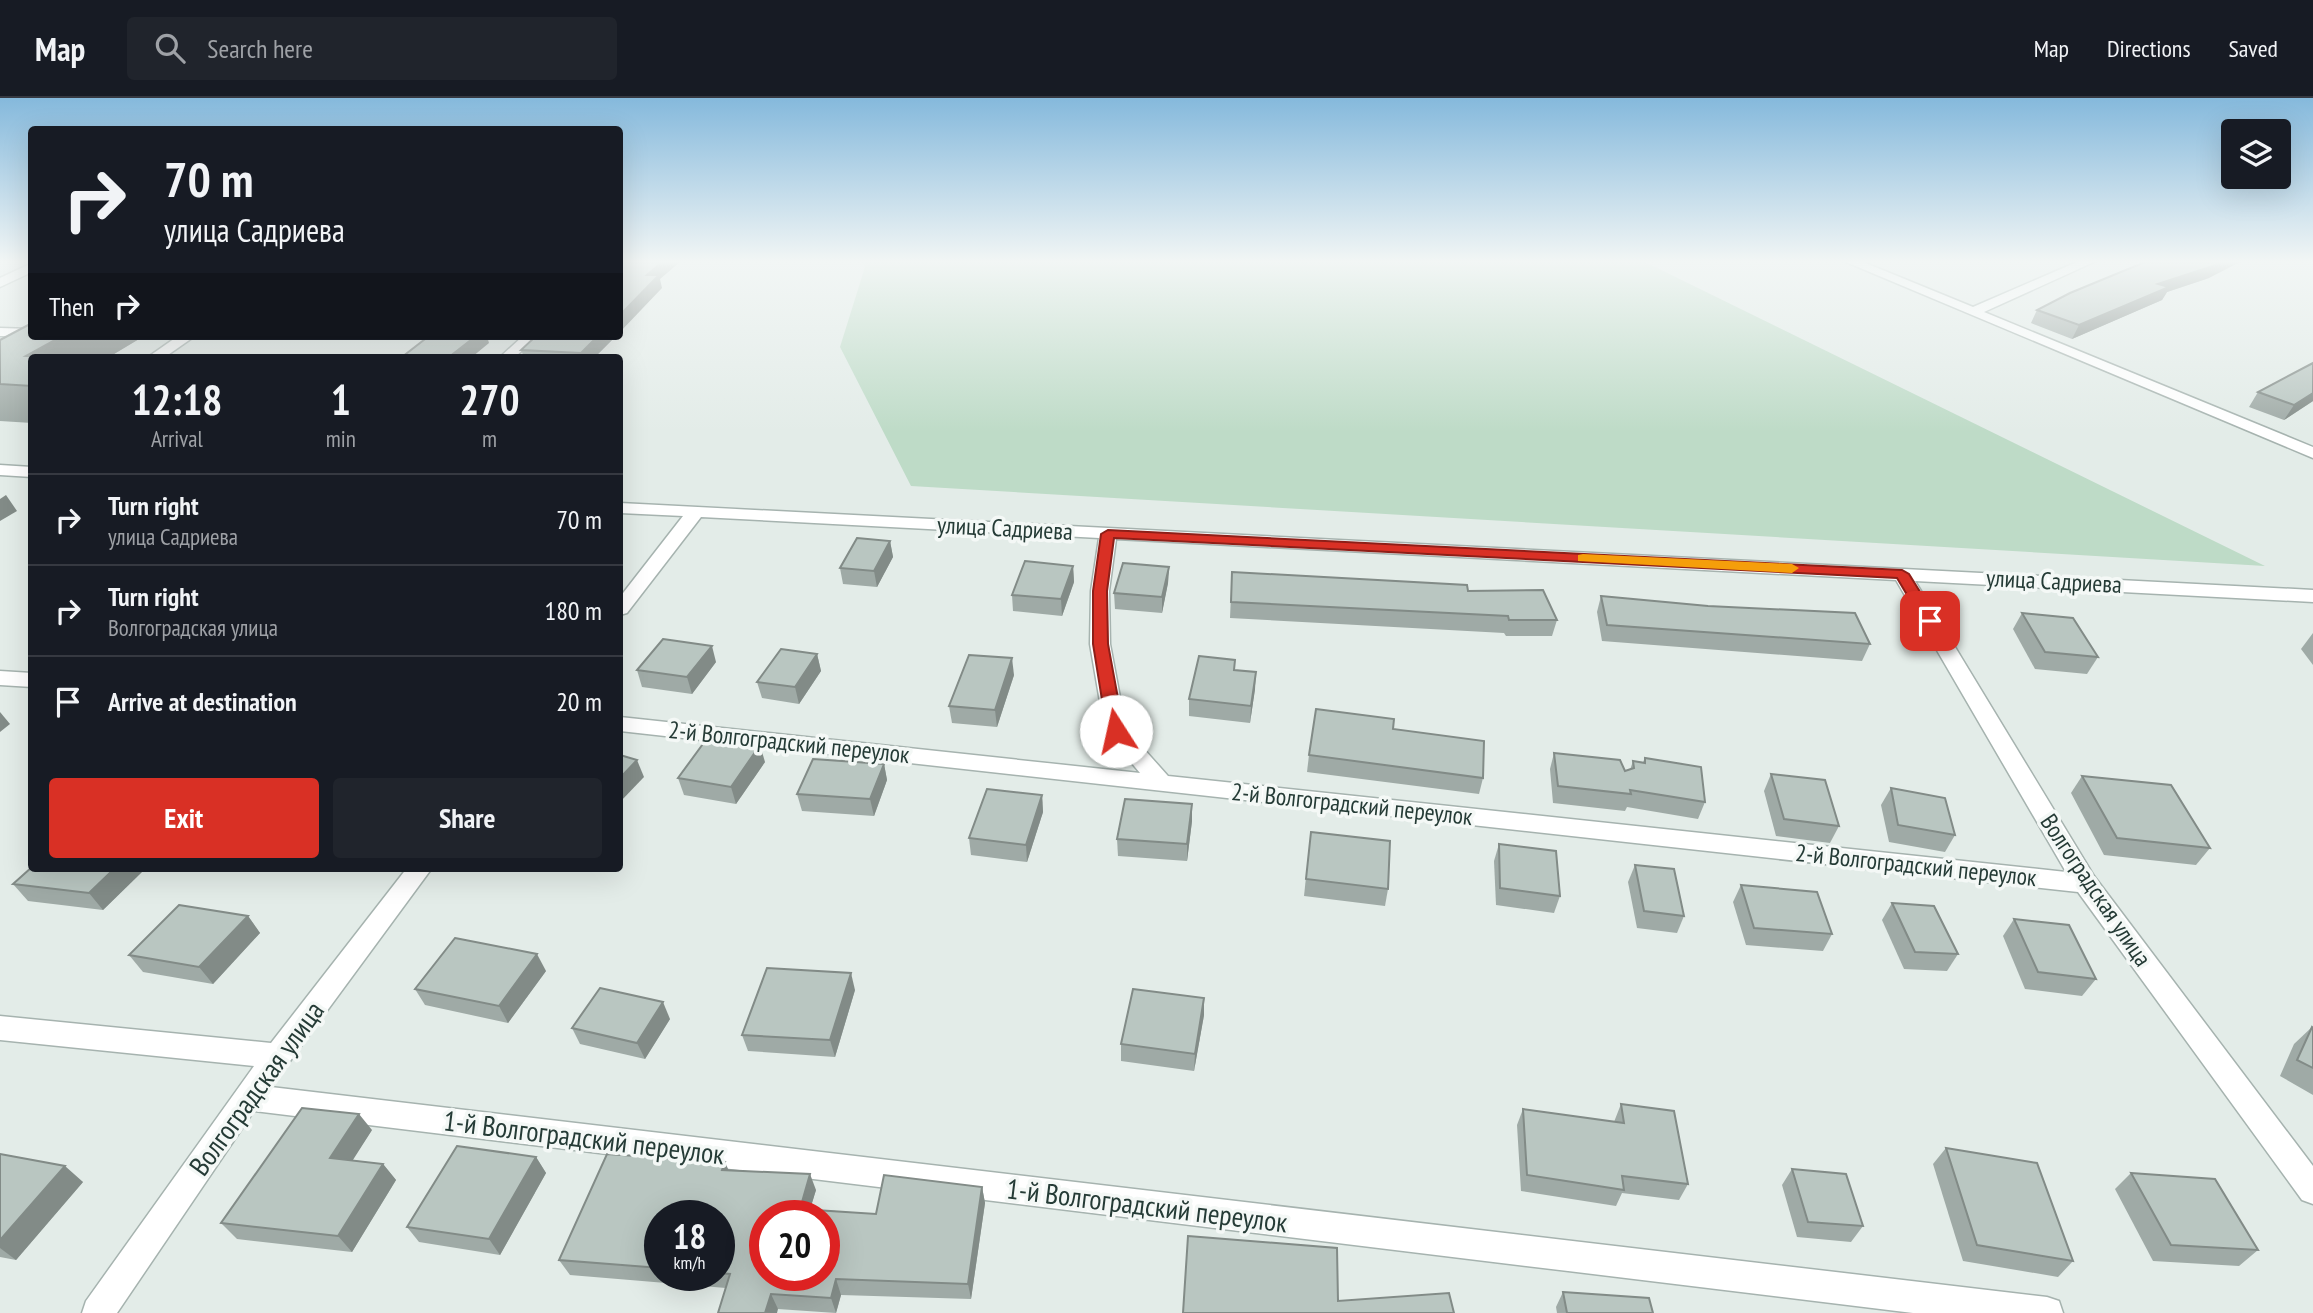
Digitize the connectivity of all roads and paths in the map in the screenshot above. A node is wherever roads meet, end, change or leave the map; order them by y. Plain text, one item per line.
1 (1989, 319) edge
2 (0, 332) edge
3 (28, 335) edge
4 (28, 337) edge
5 (182, 340) edge
6 (526, 340) edge
7 (10, 347) edge
8 (160, 354) edge
9 (510, 354) edge
10 (2313, 453) edge
11 (0, 470) edge
12 (28, 472) edge
13 (623, 508) edge
14 (695, 513) junction
15 (1108, 534) junction
16 (1902, 574) junction
17 (2313, 596) edge
18 (623, 605) edge
19 (0, 678) edge
20 (28, 680) edge
21 (623, 724) edge
22 (1162, 783) junction
23 (417, 872) edge
24 (2085, 883) junction
25 (0, 1028) edge
26 (278, 1056) junction
27 (247, 1097) junction
28 (2313, 1190) edge
29 (98, 1313) edge
30 (2047, 1313) edge

1 - 10 street
2 - 3 street
4 - 7 street
5 - 8 street
6 - 9 street
11 - 12 street
13 - 14 street, улица Садриева
14 - 15 street, улица Садриева
14 - 18 street
15 - 16 street, улица Садриева
15 - 22 street
16 - 17 street, улица Садриева
16 - 24 street, Волгоградская улица
19 - 20 street
21 - 22 street, 2-й Волгоградский переулок
22 - 24 street, 2-й Волгоградский переулок
23 - 26 street, Волгоградская улица
24 - 28 street, Волгоградская улица
25 - 26 street
26 - 27 street, Волгоградская улица
27 - 29 street, Волгоградская улица
27 - 30 street, 1-й Волгоградский переулок

